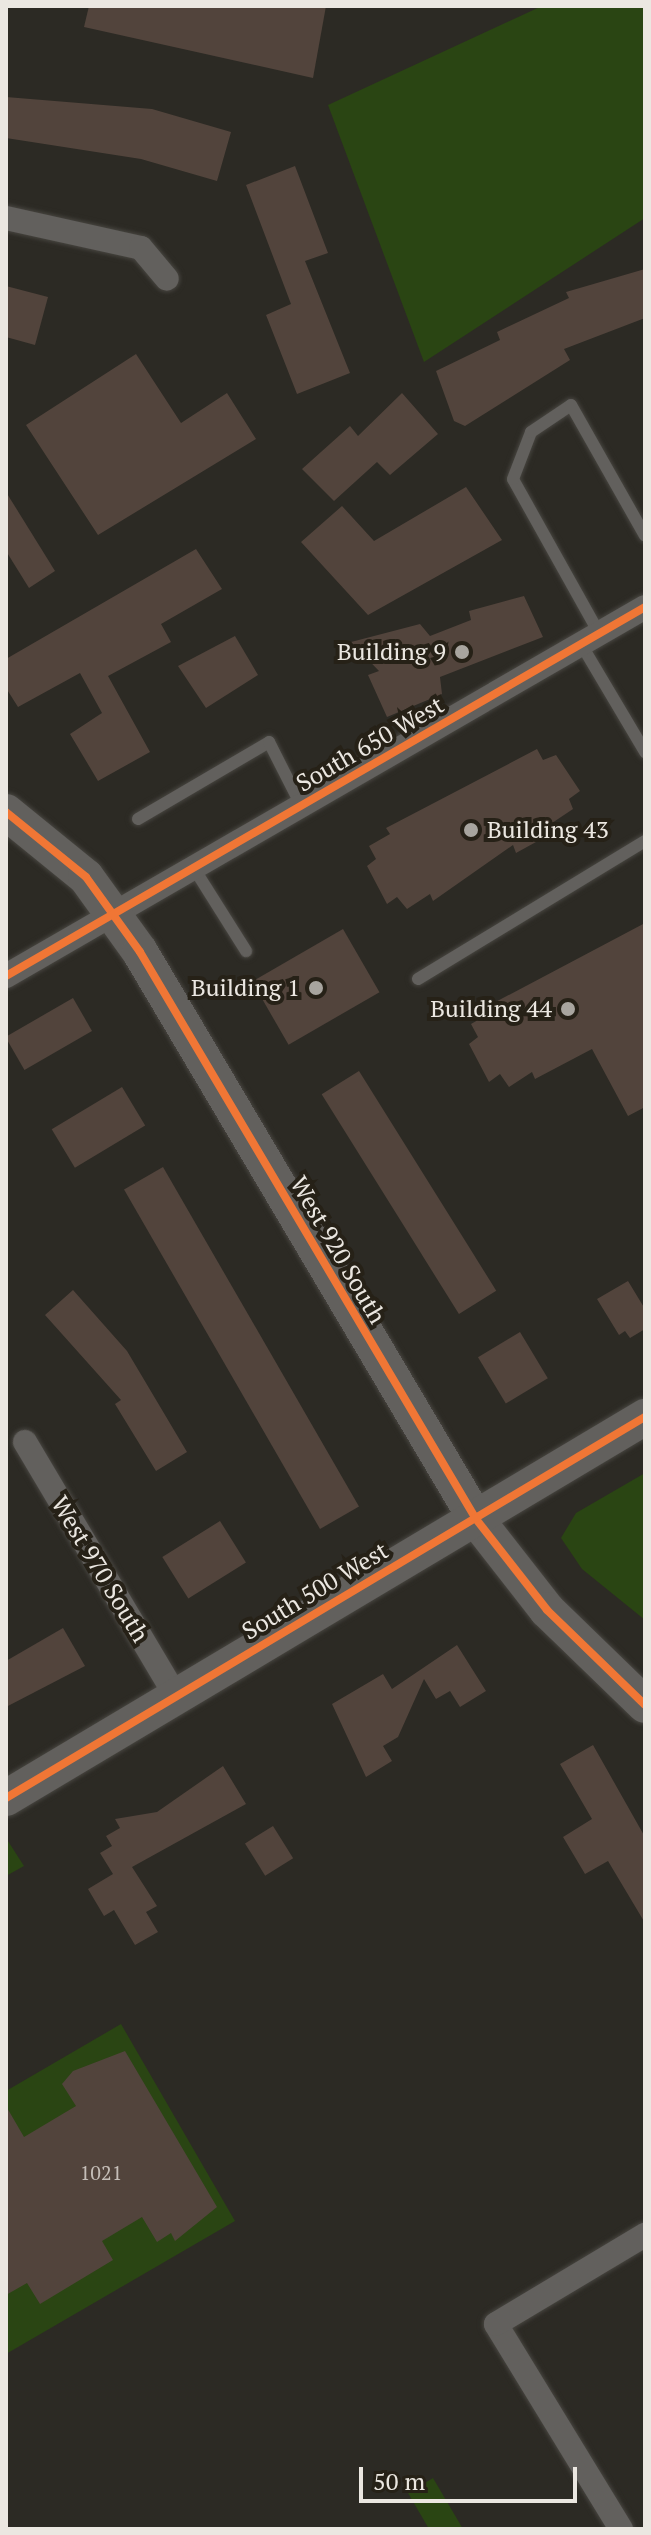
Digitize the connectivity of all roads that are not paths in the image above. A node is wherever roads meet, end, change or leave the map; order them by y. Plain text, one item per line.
1 (6, 218) edge
2 (167, 279) dead end
3 (645, 536) edge
4 (645, 607) edge
5 (590, 639) junction
6 (645, 752) edge
7 (302, 807) junction
8 (6, 812) edge
9 (138, 819) dead end
10 (645, 841) edge
11 (195, 870) junction
12 (113, 914) junction
13 (246, 951) dead end
14 (6, 976) edge
15 (418, 979) dead end
16 (645, 1417) edge
17 (25, 1442) dead end
18 (476, 1519) junction
19 (176, 1696) junction
20 (645, 1705) edge
21 (6, 1798) edge
22 (645, 2235) edge
23 (621, 2529) edge

1 - 2 street
3 - 5 lane
4 - 5 street, South 650 West
5 - 6 lane
5 - 7 street, South 650 West
7 - 9 lane
7 - 11 street, South 650 West
8 - 12 street, West 920 South
10 - 15 lane
11 - 12 street, South 650 West
11 - 13 lane
12 - 14 street, South 650 West
12 - 18 street, West 920 South
16 - 18 street, South 500 West
17 - 19 street, West 970 South
18 - 19 street, South 500 West
18 - 20 street, West 920 South
19 - 21 street, South 500 West
22 - 23 street

